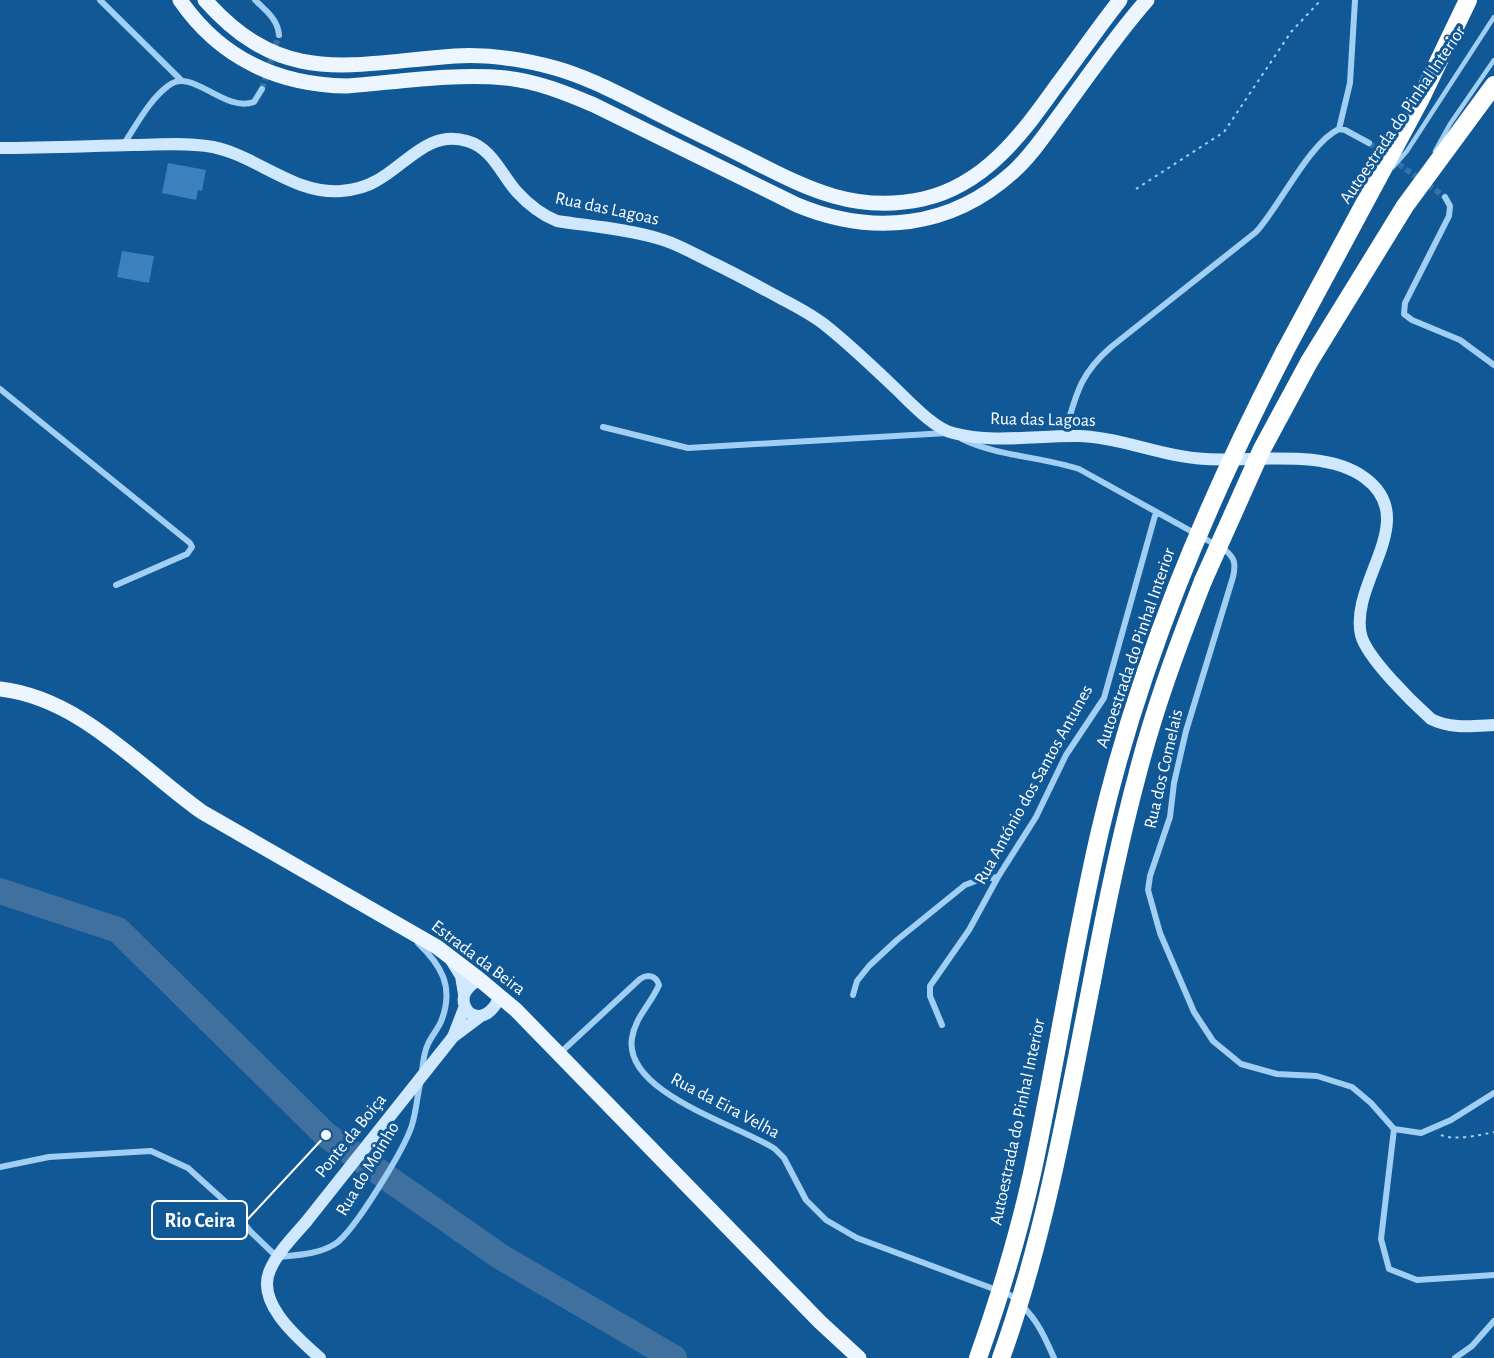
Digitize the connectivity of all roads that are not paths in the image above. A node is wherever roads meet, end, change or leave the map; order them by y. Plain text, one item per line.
1 (100, 0) edge
2 (180, 0) edge
3 (205, 0) edge
4 (255, 0) edge
5 (1120, 0) edge
6 (1147, 0) edge
7 (1355, 0) edge
8 (1468, 0) edge
9 (1494, 17) edge
10 (279, 35) dead end
11 (1494, 60) edge
12 (182, 80) junction
13 (1494, 85) edge
14 (262, 90) tunnel mouth
15 (1339, 129) junction
16 (1369, 143) tunnel mouth
17 (123, 146) junction
18 (0, 148) edge
19 (1433, 155) dead end
20 (1427, 165) dead end
21 (1372, 190) junction
22 (1445, 197) dead end
23 (1405, 206) junction
24 (1494, 365) edge
25 (0, 389) edge
26 (603, 427) dead end
27 (949, 433) junction
28 (1064, 436) junction
29 (1156, 512) junction
30 (116, 585) dead end
31 (0, 689) edge
32 (1494, 725) edge
33 (998, 877) junction
34 (400, 926) junction
35 (447, 954) junction
36 (479, 979) junction
37 (853, 995) dead end
38 (500, 996) junction
39 (464, 1000) junction
40 (516, 1010) junction
41 (484, 1016) junction
42 (942, 1025) dead end
43 (453, 1037) junction
44 (559, 1054) junction
45 (1494, 1094) edge
46 (1395, 1129) junction
47 (0, 1167) edge
48 (277, 1257) junction
49 (1494, 1275) edge
50 (1494, 1321) edge
51 (320, 1358) edge
52 (859, 1358) edge
53 (978, 1358) edge
54 (1001, 1358) edge
55 (1054, 1358) edge
56 (1455, 1358) edge

1 - 12 street
2 - 6 main road
3 - 5 main road
4 - 10 street
7 - 15 street
8 - 21 highway
9 - 21 lane, Autoestrada do Pinhal Interior
11 - 19 lane
12 - 14 street
12 - 17 street
13 - 23 highway
15 - 16 street
15 - 28 street
17 - 18 street, Rua das Lagoas
17 - 27 street, Rua das Lagoas
20 - 23 lane
21 - 53 highway, Autoestrada do Pinhal Interior, bridge
22 - 24 street
23 - 54 highway, bridge
25 - 30 street
26 - 27 street
27 - 28 street, Rua das Lagoas
27 - 29 street, Rua dos Comelais
28 - 32 street, Rua das Lagoas
29 - 33 street, Rua António dos Santos Antunes
29 - 46 street, Rua dos Comelais
31 - 34 main road, Estrada da Beira
33 - 37 street
33 - 42 street, Rua António dos Santos Antunes
34 - 35 main road, Estrada da Beira
34 - 48 street, Rua do Moinho
35 - 36 main road, Estrada da Beira
35 - 39 street
36 - 38 main road, Estrada da Beira
36 - 39 street, Ponte da Boiça
38 - 40 main road, Estrada da Beira
38 - 41 street, Ponte da Boiça
39 - 41 street
39 - 43 street, Ponte da Boiça
40 - 41 street, Ponte da Boiça
40 - 44 main road, Estrada da Beira
41 - 43 street, Ponte da Boiça
43 - 48 street, Ponte da Boiça, bridge
44 - 52 main road, Estrada da Beira
44 - 55 street, Rua da Eira Velha
45 - 46 street
46 - 49 street
47 - 48 street
48 - 51 street
50 - 56 street

